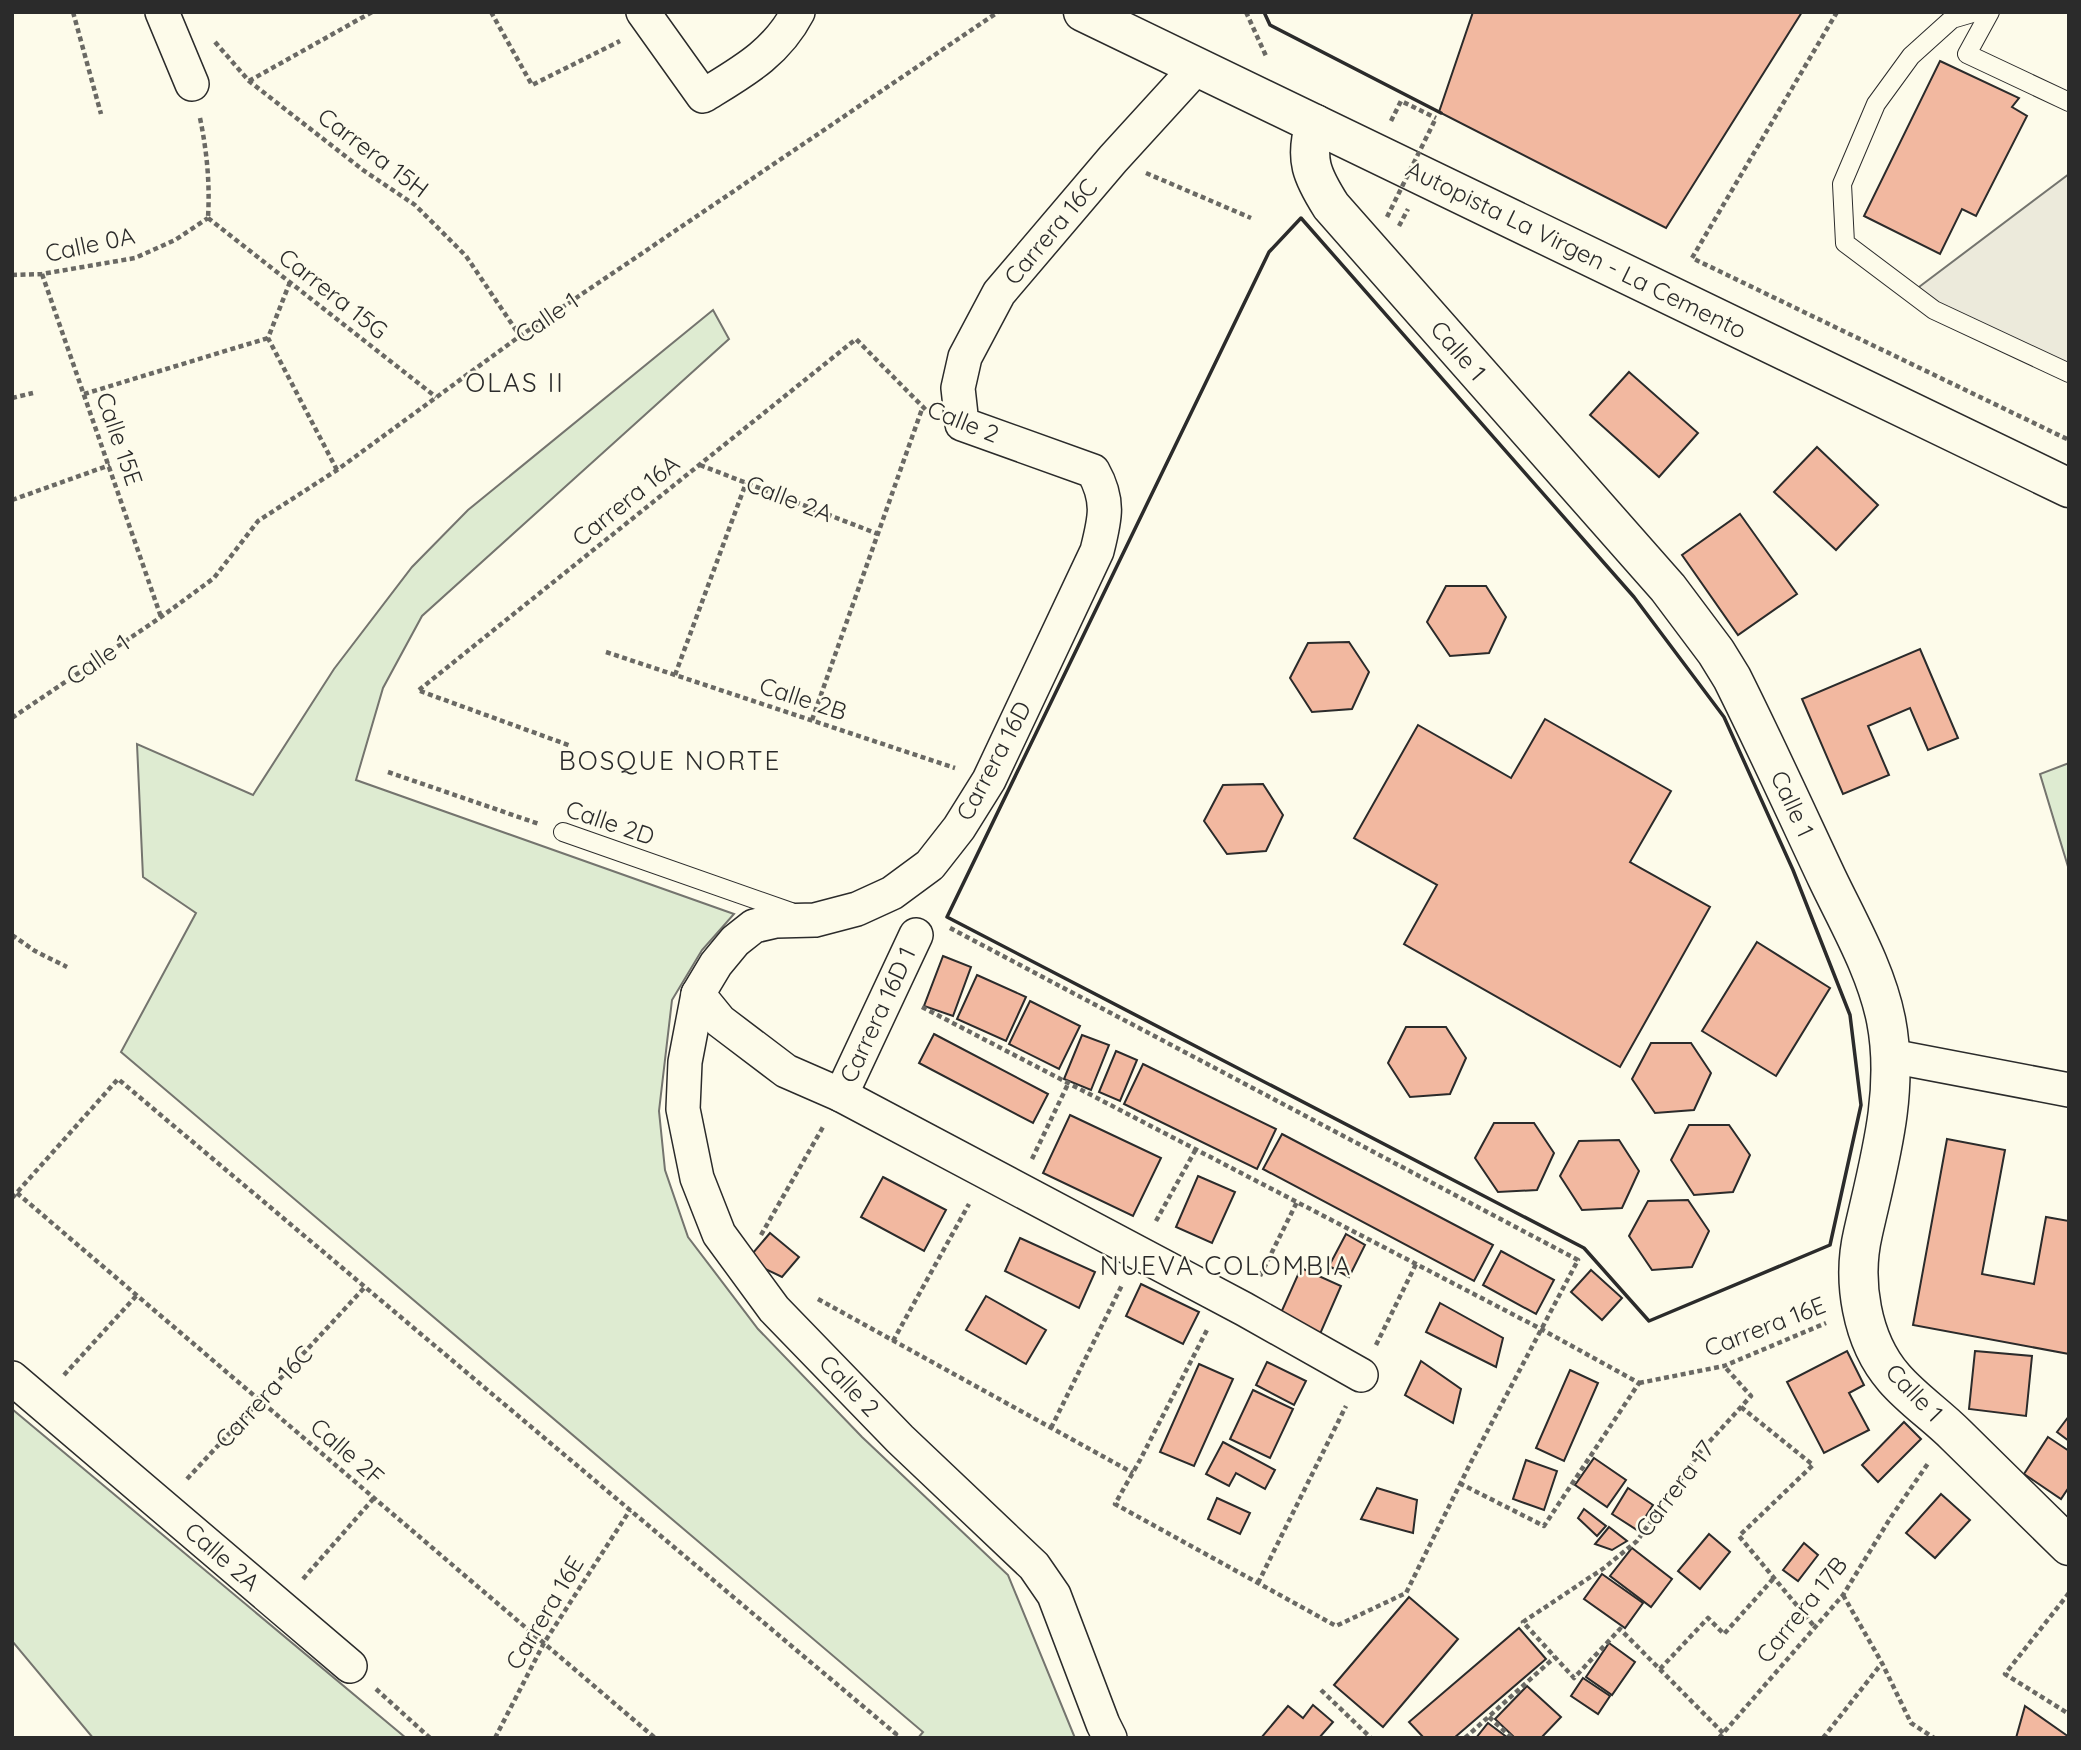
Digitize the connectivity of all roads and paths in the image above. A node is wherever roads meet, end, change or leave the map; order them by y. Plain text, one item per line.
1 (73, 12) edge
2 (162, 12) edge
3 (372, 12) edge
4 (491, 12) edge
5 (798, 12) edge
6 (998, 12) edge
7 (1083, 12) edge
8 (1976, 12) edge
9 (1990, 12) edge
10 (648, 19) edge
11 (1146, 28) edge
12 (214, 40) dead end
13 (1197, 67) junction
14 (249, 81) junction
15 (192, 84) joint
16 (2069, 102) edge
17 (101, 114) dead end
18 (1436, 118) dead end
19 (1315, 124) junction
20 (1112, 159) junction
21 (1387, 217) dead end
22 (208, 218) junction
23 (1251, 218) dead end
24 (42, 274) junction
25 (12, 275) edge
26 (290, 282) junction
27 (520, 336) junction
28 (268, 338) junction
29 (856, 339) joint
30 (2069, 373) edge
31 (33, 393) dead end
32 (84, 394) junction
33 (436, 397) junction
34 (12, 398) edge
35 (922, 409) junction
36 (962, 424) junction
37 (110, 465) junction
38 (699, 465) junction
39 (337, 470) junction
40 (1093, 471) joint
41 (747, 483) junction
42 (2069, 488) edge
43 (12, 500) edge
44 (878, 534) junction
45 (162, 617) junction
46 (606, 652) dead end
47 (675, 675) junction
48 (12, 718) edge
49 (812, 720) junction
50 (571, 746) dead end
51 (388, 772) dead end
52 (989, 779) junction
53 (563, 832) joint
54 (815, 920) junction
55 (12, 935) edge
56 (916, 935) joint
57 (67, 967) dead end
58 (890, 991) junction
59 (698, 994) junction
60 (1891, 1056) junction
61 (1068, 1084) junction
62 (2069, 1090) edge
63 (841, 1095) junction
64 (1196, 1149) junction
65 (986, 1172) junction
66 (1017, 1189) junction
67 (17, 1193) junction
68 (12, 1198) edge
69 (1297, 1202) junction
70 (760, 1237) dead end
71 (1138, 1253) junction
72 (1416, 1264) junction
73 (365, 1287) junction
74 (808, 1294) dead end
75 (137, 1295) junction
76 (1234, 1304) junction
77 (1862, 1307) junction
78 (1542, 1329) junction
79 (893, 1341) junction
80 (1724, 1366) junction
81 (1361, 1375) junction
82 (12, 1378) edge
83 (1639, 1383) junction
84 (260, 1401) junction
85 (40, 1402) junction
86 (1741, 1407) junction
87 (1051, 1428) junction
88 (1951, 1429) junction
89 (1133, 1473) junction
90 (1461, 1483) junction
91 (374, 1498) junction
92 (163, 1506) junction
93 (630, 1510) junction
94 (2069, 1546) edge
95 (1773, 1579) junction
96 (1258, 1583) junction
97 (2069, 1592) edge
98 (1843, 1595) junction
99 (279, 1606) junction
100 (1814, 1626) junction
101 (544, 1643) junction
102 (1555, 1657) junction
103 (1882, 1663) junction
104 (350, 1666) joint
105 (1660, 1670) junction
106 (1321, 1690) dead end
107 (2069, 1714) edge
108 (1489, 1717) junction
109 (1723, 1733) junction
110 (894, 1736) edge
111 (430, 1738) edge
112 (495, 1738) edge
113 (655, 1738) edge
114 (1110, 1738) edge
115 (1371, 1738) edge
116 (1465, 1738) edge
117 (1512, 1738) edge
118 (1718, 1738) edge
119 (1823, 1738) edge
120 (1934, 1738) edge

1 - 17 path
2 - 15 street
3 - 14 path
4 - 10 path
5 - 10 street
6 - 27 path, Calle 1
7 - 11 street, Autopista La Virgen - La Cemento
8 - 30 lane
9 - 16 lane
11 - 13 street, Autopista La Virgen - La Cemento
12 - 14 path, Carrera 15H
13 - 19 street, Autopista La Virgen - La Cemento
13 - 20 street, Carrera 16C
14 - 27 path, Carrera 15H
15 - 22 path
18 - 21 path, bridge
19 - 42 street, Autopista La Virgen - La Cemento
19 - 60 street, Calle 1
20 - 23 path
20 - 36 street, Carrera 16C
22 - 24 path, Calle 0A
22 - 26 path, Carrera 15G
24 - 25 path, Calle 0A
24 - 32 path, Calle 15E
26 - 28 path
26 - 33 path, Carrera 15G
27 - 33 path, Calle 1
28 - 32 path
28 - 39 path
29 - 35 path, Calle 2
29 - 38 path, Carrera 16A
31 - 34 path
32 - 37 path, Calle 15E
33 - 39 path, Calle 1
35 - 36 path, Calle 2
35 - 44 path
36 - 40 street, Calle 2
37 - 43 path
37 - 45 path, Calle 15E
38 - 41 path, Calle 2A
38 - 50 path, Carrera 16A
39 - 45 path, Calle 1
40 - 52 street, Carrera 16D
41 - 44 path, Calle 2A
41 - 47 path
44 - 49 path
45 - 48 path, Calle 1
46 - 47 path, Calle 2B
47 - 49 path, Calle 2B
49 - 52 path, Calle 2B
51 - 53 path, Calle 2D
52 - 54 street, Carrera 16D
53 - 54 lane, Calle 2D
54 - 59 street, Carrera 16D
55 - 57 path
56 - 58 street, Carrera 16D 1
56 - 78 path
58 - 61 path
58 - 63 street, Carrera 16D 1
59 - 63 street
59 - 114 street, Calle 2
60 - 62 street
60 - 77 street, Calle 1
61 - 64 path
61 - 66 path
63 - 65 street
63 - 70 path
64 - 69 path
64 - 71 path
65 - 66 street
65 - 79 path
66 - 71 street
67 - 68 path
67 - 73 path
67 - 75 path, Calle 2F
69 - 72 path
69 - 76 path
71 - 76 street
71 - 87 path
72 - 78 path
72 - 81 path
73 - 84 path, Carrera 16C
73 - 93 path
74 - 79 path
75 - 84 path, Calle 2F
75 - 85 path
76 - 81 street
76 - 89 path
77 - 80 path, Carrera 16E
77 - 88 street, Calle 1
78 - 83 path
78 - 90 path
79 - 87 path
80 - 83 path, Carrera 16E
80 - 86 path, Carrera 17
81 - 96 path
82 - 85 street, Calle 2A
83 - 90 path
84 - 91 path, Calle 2F
84 - 92 path, Carrera 16C
85 - 92 street, Calle 2A
86 - 95 path
86 - 102 path, Carrera 17
87 - 89 path
88 - 94 street, Calle 1
88 - 98 path, Carrera 17B
89 - 96 path
90 - 96 path
91 - 99 path
91 - 101 path, Calle 2F
92 - 99 street, Calle 2A
93 - 101 path, Carrera 16E
93 - 110 path
95 - 100 path
95 - 105 path
97 - 107 path
98 - 100 path, Carrera 17B
98 - 103 path
99 - 104 street, Calle 2A
100 - 109 path, Carrera 17B
101 - 112 path, Carrera 16E
101 - 113 path, Calle 2F
102 - 105 path
102 - 108 path
103 - 119 path
103 - 120 path
104 - 111 path
105 - 109 path
106 - 115 path
108 - 116 path
108 - 117 path
109 - 118 path, Carrera 17B

